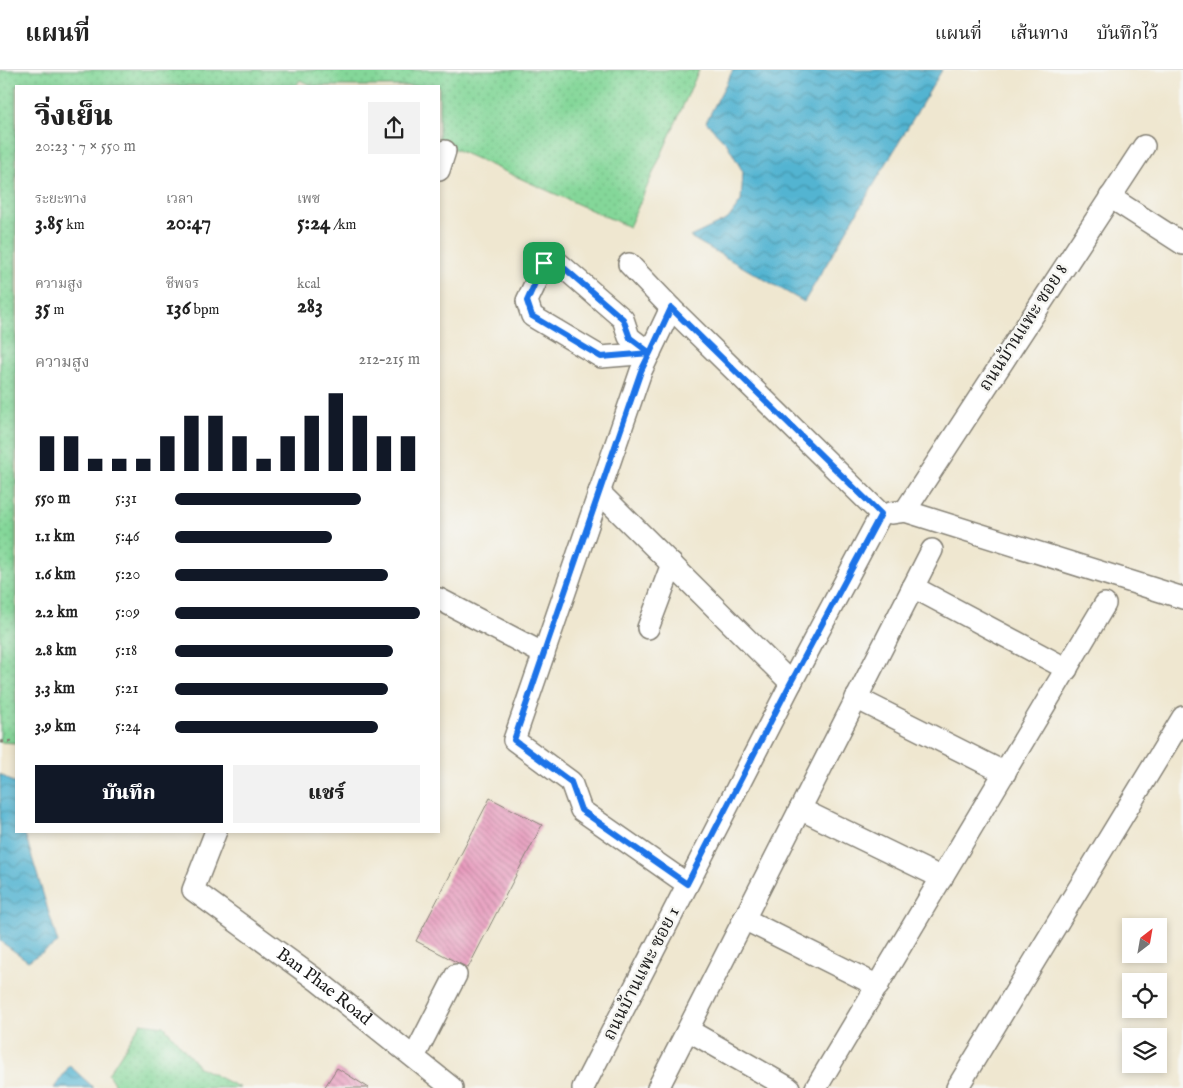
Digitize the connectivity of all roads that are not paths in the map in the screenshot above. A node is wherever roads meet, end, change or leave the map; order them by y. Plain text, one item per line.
1 (1144, 146) dead end
2 (1110, 197) junction
3 (1183, 244) edge
4 (629, 264) dead end
5 (671, 308) junction
6 (650, 353) junction
7 (599, 492) junction
8 (905, 511) junction
9 (881, 514) junction
10 (932, 550) dead end
11 (672, 564) junction
12 (913, 587) junction
13 (1180, 591) edge
14 (440, 600) edge
15 (1105, 604) dead end
16 (648, 628) dead end
17 (544, 654) junction
18 (1067, 669) junction
19 (790, 684) junction
20 (856, 698) junction
21 (1183, 717) edge
22 (1005, 773) junction
23 (800, 809) junction
24 (215, 833) edge
25 (942, 878) junction
26 (687, 884) junction
27 (744, 919) junction
28 (456, 975) dead end
29 (878, 986) junction
30 (688, 1030) junction
31 (414, 1057) junction
32 (452, 1088) edge
33 (583, 1088) edge
34 (658, 1088) edge
35 (789, 1088) edge
36 (816, 1088) edge
37 (957, 1088) edge

1 - 2 street, ถนนบ้านแพะ ซอย 8
2 - 3 street
2 - 8 street, ถนนบ้านแพะ ซอย 8
4 - 5 street
5 - 6 street
5 - 9 street
6 - 6 street
6 - 7 street
7 - 11 street
7 - 17 street
8 - 9 street
8 - 13 street
9 - 19 street, ถนนบ้านแพะ ซอย 1
10 - 12 street
11 - 16 street
11 - 19 street
12 - 18 street
12 - 20 street
14 - 17 street
15 - 18 street
17 - 26 street
18 - 22 street
19 - 26 street, ถนนบ้านแพะ ซอย 1
20 - 22 street
20 - 23 street
21 - 37 street
22 - 25 street
23 - 25 street
23 - 27 street
24 - 31 street, Ban Phae Road
25 - 29 street
26 - 33 street, ถนนบ้านแพะ ซอย 1
27 - 29 street
27 - 30 street
28 - 31 street
29 - 36 street
30 - 34 street
30 - 35 street
31 - 32 street, Ban Phae Road

